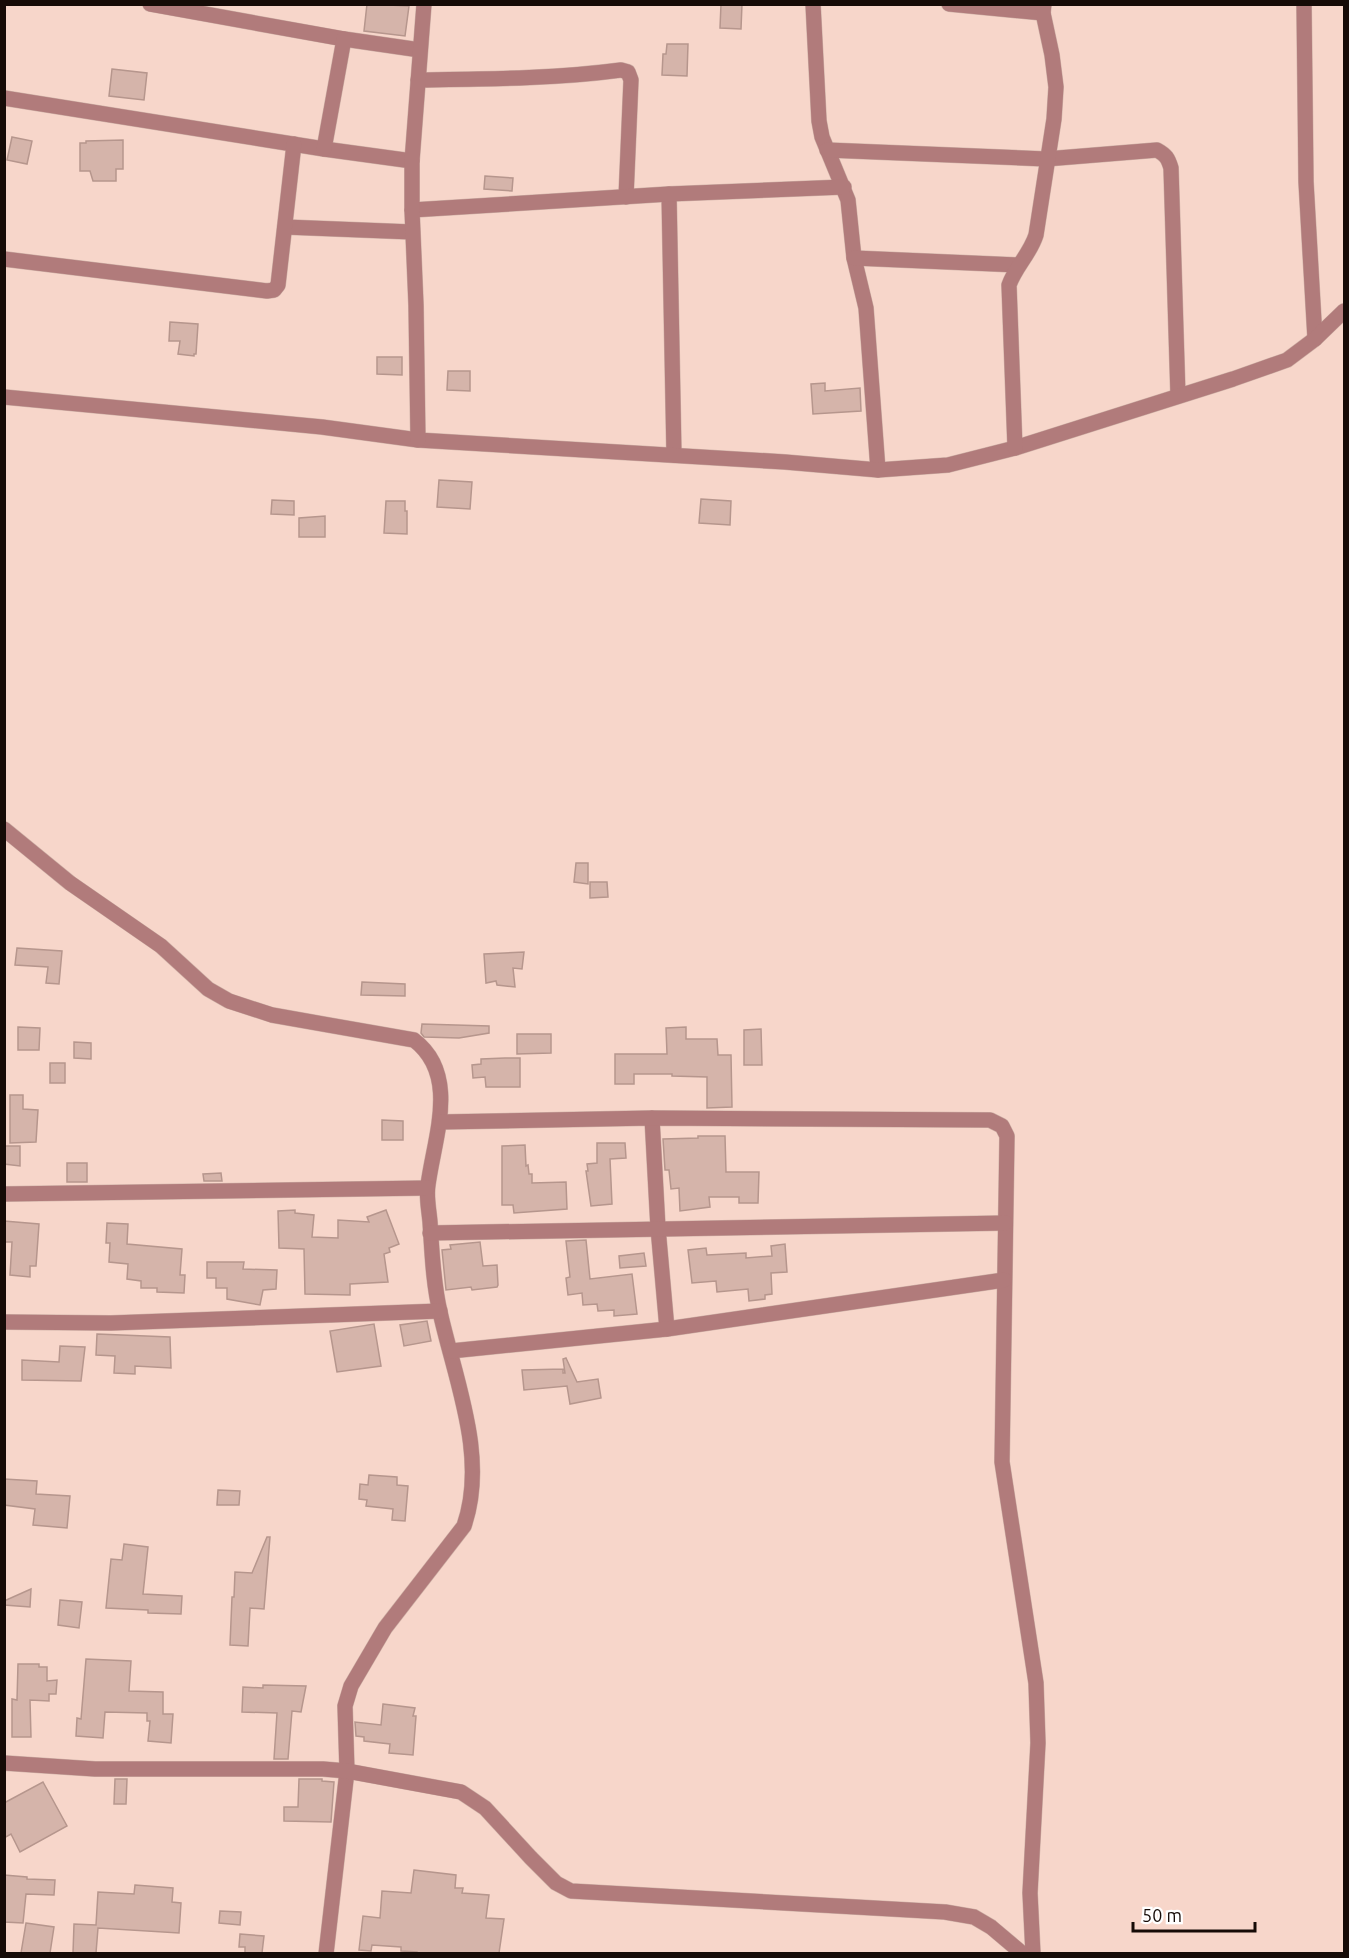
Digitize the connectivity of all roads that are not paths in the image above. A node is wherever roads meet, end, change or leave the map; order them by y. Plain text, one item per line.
1 (150, 4) edge
2 (424, 4) edge
3 (813, 4) edge
4 (949, 4) edge
5 (1304, 4) edge
6 (1044, 9) edge
7 (226, 11) edge
8 (344, 39) junction
9 (420, 50) junction
10 (418, 80) junction
11 (4, 98) edge
12 (294, 144) junction
13 (324, 149) junction
14 (827, 150) junction
15 (1046, 159) junction
16 (412, 161) junction
17 (844, 187) junction
18 (669, 194) junction
19 (627, 196) junction
20 (412, 210) junction
21 (285, 227) junction
22 (412, 232) junction
23 (854, 258) junction
24 (4, 259) edge
25 (1018, 265) junction
26 (1344, 311) edge
27 (1315, 339) junction
28 (1178, 396) junction
29 (4, 397) edge
30 (418, 440) junction
31 (1015, 448) junction
32 (674, 455) junction
33 (878, 470) junction
34 (4, 829) edge
35 (652, 1118) junction
36 (440, 1122) junction
37 (427, 1188) junction
38 (4, 1194) edge
39 (1005, 1223) junction
40 (658, 1228) junction
41 (430, 1233) junction
42 (1004, 1280) junction
43 (440, 1311) junction
44 (4, 1322) edge
45 (667, 1329) junction
46 (451, 1351) junction
47 (4, 1763) edge
48 (347, 1771) junction
49 (326, 1953) edge
50 (1023, 1953) edge
51 (1033, 1953) edge

1 - 7 street
2 - 9 street
3 - 14 street
4 - 6 street
5 - 27 street
6 - 15 street
7 - 8 street
8 - 9 street
8 - 13 street
9 - 10 street
10 - 16 street
10 - 19 street
11 - 12 street
12 - 13 street
12 - 21 street
13 - 16 street
14 - 15 street
14 - 17 street
15 - 25 street
15 - 28 street
16 - 20 street
17 - 18 street
17 - 23 street
18 - 19 street
18 - 32 street
19 - 20 street
20 - 22 street
21 - 22 street
21 - 24 street
22 - 30 street
23 - 25 street
23 - 33 street
25 - 31 street
26 - 27 street
27 - 28 street
28 - 31 street
29 - 30 street
30 - 32 street
31 - 33 street
32 - 33 street
34 - 36 street
35 - 36 street
35 - 39 street
35 - 40 street
36 - 37 street
37 - 38 street
37 - 41 street
39 - 40 street
39 - 42 street
40 - 41 street
40 - 45 street
41 - 43 street
42 - 45 street
42 - 51 street
43 - 44 street
43 - 46 street
45 - 46 street
46 - 48 street
47 - 48 street
48 - 49 street
48 - 50 street

